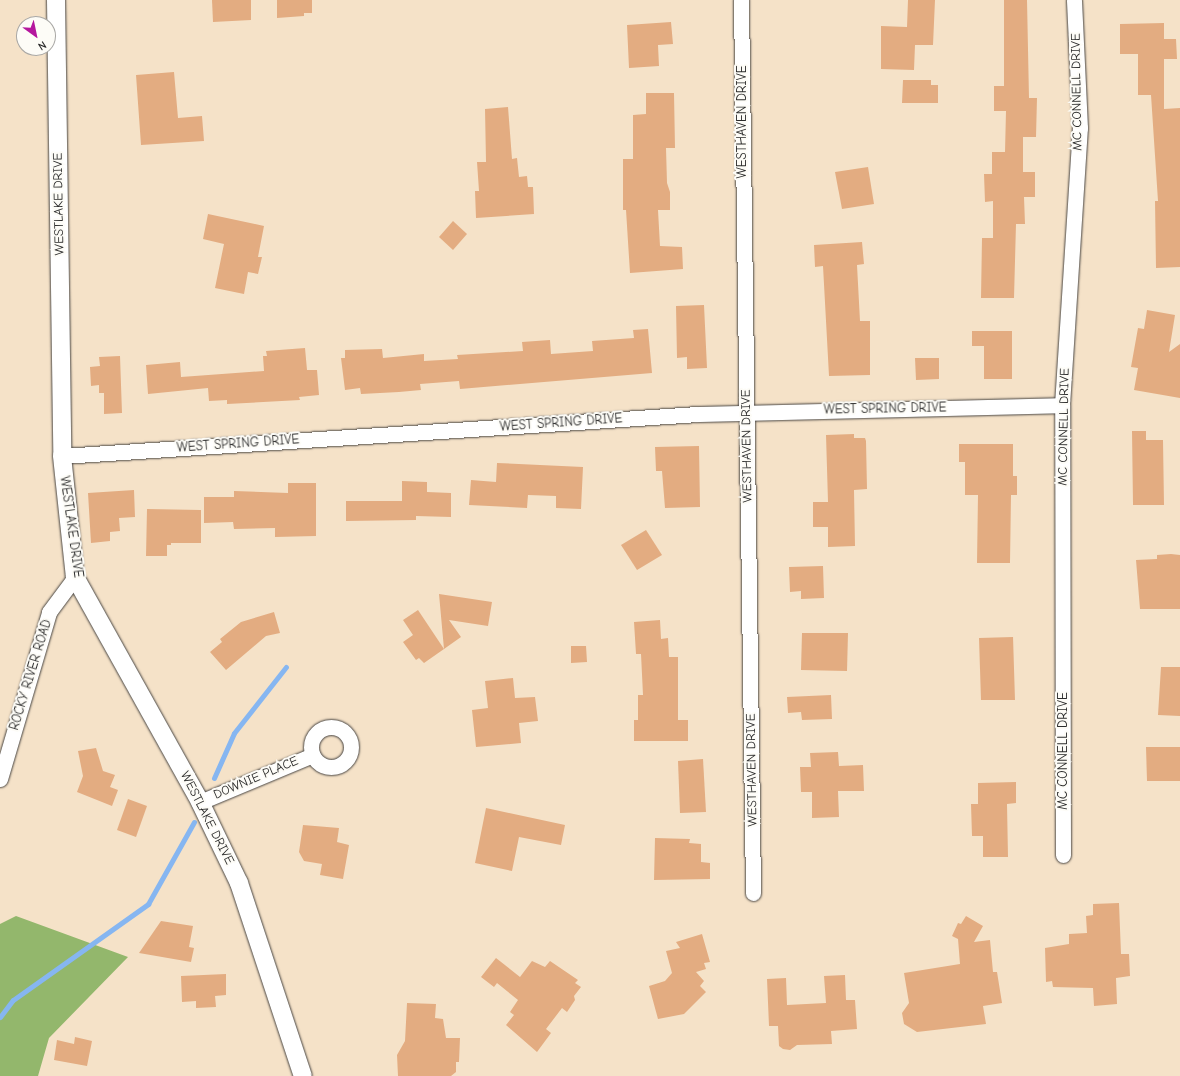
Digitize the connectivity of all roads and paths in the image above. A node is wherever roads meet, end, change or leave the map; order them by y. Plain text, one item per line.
1 (56, 0) edge
2 (741, 0) edge
3 (1074, 0) edge
4 (1062, 405) junction
5 (747, 412) junction
6 (62, 456) junction
7 (75, 577) junction
8 (313, 755) dead end
9 (0, 779) edge
10 (200, 802) junction
11 (1063, 855) dead end
12 (753, 893) dead end
13 (303, 1076) edge

1 - 6 street, WESTLAKE DRIVE
2 - 5 street, WESTHAVEN DRIVE
3 - 4 street, MC CONNELL DRIVE
4 - 5 street, WEST SPRING DRIVE
4 - 11 street, MC CONNELL DRIVE
5 - 6 street, WEST SPRING DRIVE
5 - 12 street, WESTHAVEN DRIVE
6 - 7 street, WESTLAKE DRIVE
7 - 9 street, ROCKY RIVER ROAD
7 - 10 street, WESTLAKE DRIVE
8 - 10 street, DOWNIE PLACE
10 - 13 street, WESTLAKE DRIVE

